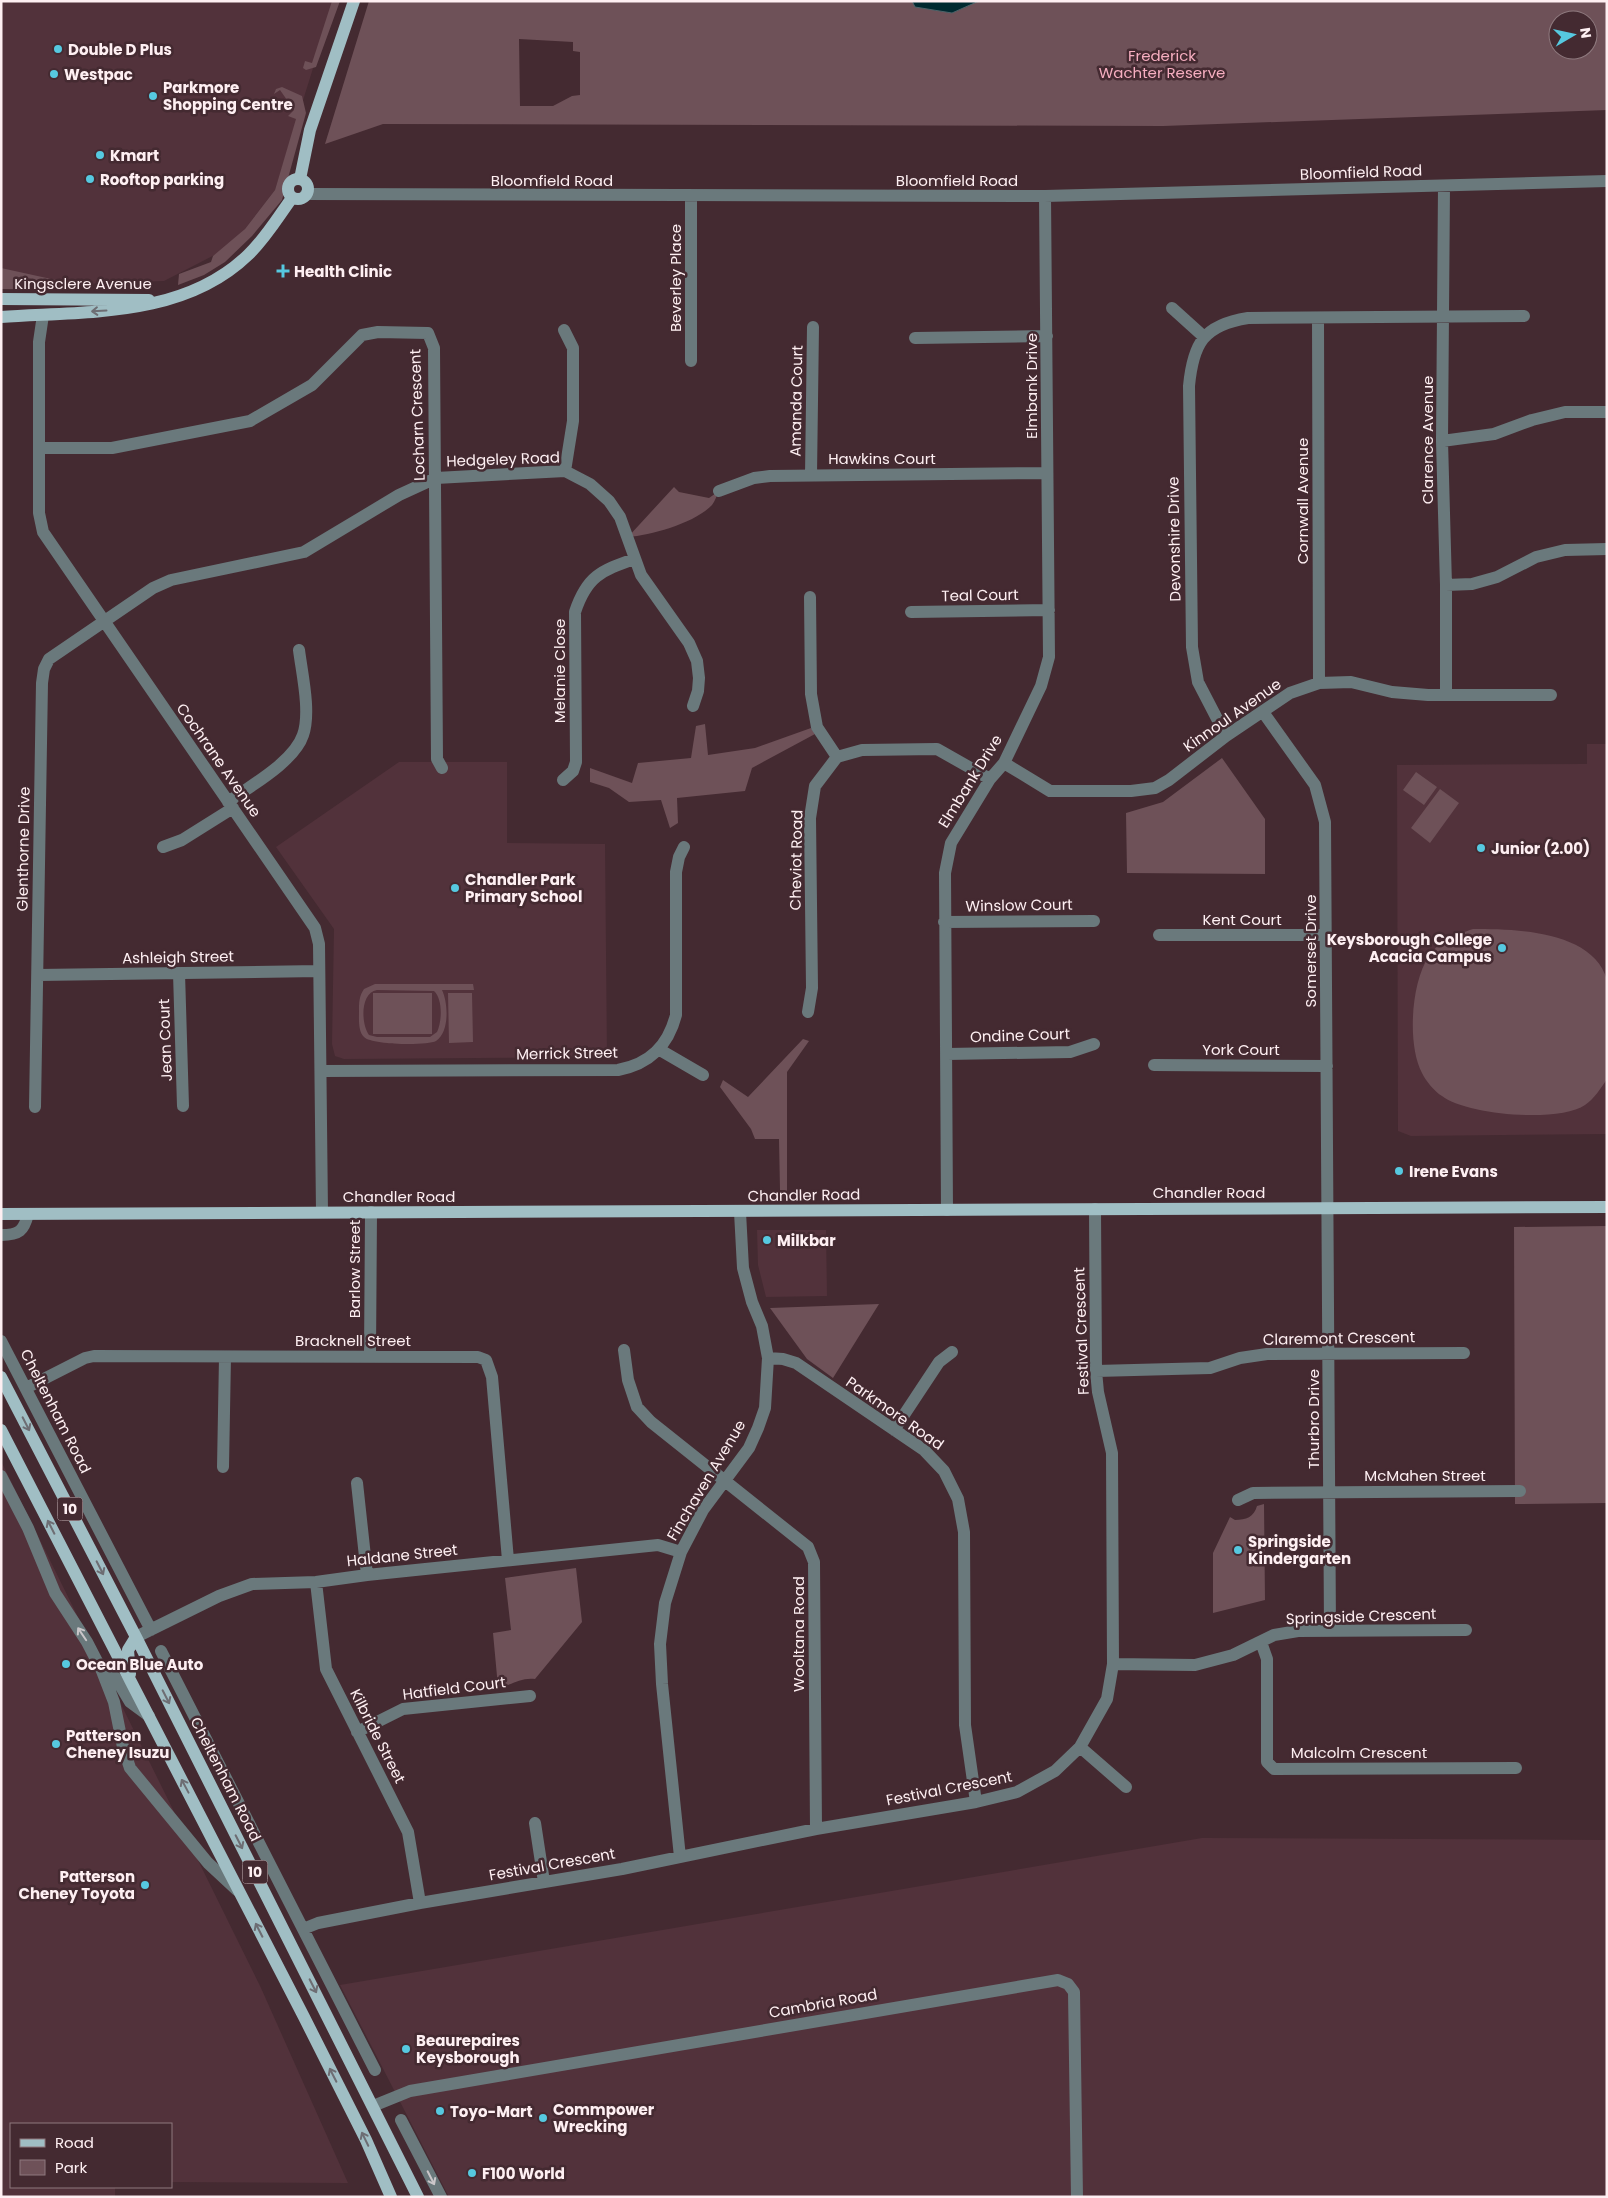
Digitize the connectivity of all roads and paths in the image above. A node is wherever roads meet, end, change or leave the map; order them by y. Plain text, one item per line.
1 (354, 1) edge
2 (300, 179) junction
3 (1607, 181) edge
4 (1444, 186) junction
5 (306, 194) junction
6 (691, 196) junction
7 (1045, 196) junction
8 (292, 198) junction
9 (42, 298) junction
10 (1, 299) edge
11 (164, 300) junction
12 (1172, 308) dead end
13 (38, 315) junction
14 (1524, 316) dead end
15 (1, 317) edge
16 (1444, 318) junction
17 (1318, 319) junction
18 (813, 327) dead end
19 (564, 330) dead end
20 (1047, 336) junction
21 (1203, 336) junction
22 (915, 338) dead end
23 (691, 361) dead end
24 (1607, 412) edge
25 (1442, 440) junction
26 (39, 448) junction
27 (565, 471) junction
28 (1047, 473) junction
29 (811, 475) junction
30 (436, 478) junction
31 (719, 491) dead end
32 (1607, 549) edge
33 (634, 559) junction
34 (1446, 585) junction
35 (810, 596) dead end
36 (1049, 610) junction
37 (911, 612) dead end
38 (103, 622) junction
39 (299, 650) dead end
40 (1319, 683) junction
41 (1446, 694) junction
42 (1551, 695) dead end
43 (693, 706) dead end
44 (1263, 712) junction
45 (1226, 736) junction
46 (837, 758) junction
47 (1004, 763) junction
48 (442, 768) dead end
49 (990, 779) junction
50 (564, 780) dead end
51 (230, 805) junction
52 (684, 847) dead end
53 (163, 848) dead end
54 (1094, 921) dead end
55 (944, 922) junction
56 (1159, 935) dead end
57 (1326, 935) junction
58 (319, 971) junction
59 (179, 973) junction
60 (38, 975) junction
61 (808, 1012) dead end
62 (1094, 1044) dead end
63 (660, 1050) junction
64 (947, 1054) junction
65 (1154, 1065) dead end
66 (1327, 1066) junction
67 (321, 1071) junction
68 (704, 1075) dead end
69 (35, 1106) dead end
70 (183, 1106) dead end
71 (1607, 1207) edge
72 (1327, 1208) junction
73 (1095, 1209) junction
74 (947, 1210) junction
75 (322, 1212) junction
76 (371, 1212) junction
77 (740, 1212) junction
78 (1, 1214) edge
79 (28, 1214) junction
80 (1, 1235) edge
81 (1, 1341) edge
82 (624, 1350) dead end
83 (952, 1352) dead end
84 (1329, 1352) junction
85 (1464, 1353) dead end
86 (370, 1356) junction
87 (225, 1357) junction
88 (768, 1358) junction
89 (1096, 1371) junction
90 (1, 1377) edge
91 (26, 1388) junction
92 (1, 1430) edge
93 (894, 1430) junction
94 (223, 1467) dead end
95 (1, 1476) edge
96 (725, 1481) junction
97 (358, 1482) dead end
98 (1520, 1491) dead end
99 (1329, 1492) junction
100 (1238, 1500) dead end
101 (681, 1552) junction
102 (508, 1560) junction
103 (367, 1575) junction
104 (316, 1582) junction
105 (150, 1630) junction
106 (1330, 1630) junction
107 (1466, 1630) dead end
108 (136, 1638) junction
109 (1261, 1642) junction
110 (161, 1651) dead end
111 (1113, 1664) junction
112 (102, 1671) junction
113 (130, 1679) junction
114 (530, 1696) dead end
115 (148, 1716) junction
116 (358, 1732) junction
117 (1080, 1747) junction
118 (1516, 1768) dead end
119 (1126, 1787) dead end
120 (976, 1802) junction
121 (535, 1823) dead end
122 (816, 1829) junction
123 (680, 1856) junction
124 (544, 1882) junction
125 (241, 1894) junction
126 (420, 1903) junction
127 (303, 1929) junction
128 (350, 2022) junction
129 (341, 2042) junction
130 (375, 2070) dead end
131 (373, 2106) junction
132 (355, 2119) junction
133 (401, 2120) dead end
134 (395, 2149) junction
135 (421, 2159) junction
136 (391, 2197) edge
137 (418, 2197) edge
138 (441, 2197) edge
139 (1077, 2197) edge

1 - 2 main road
2 - 5 main road
2 - 8 main road
3 - 4 street, Bloomfield Road
4 - 7 street, Bloomfield Road
4 - 16 street, Clarence Avenue
5 - 6 street, Bloomfield Road
5 - 8 main road
6 - 7 street, Bloomfield Road
6 - 23 street, Beverley Place
7 - 20 street, Elmbank Drive
8 - 11 main road, Kingsclere Avenue
9 - 10 main road, Kingsclere Avenue
9 - 11 main road, Kingsclere Avenue
9 - 13 main road
11 -> 13 main road, Kingsclere Avenue
12 - 21 street
13 - 15 main road, Kingsclere Avenue
13 - 26 street, Cochrane Avenue
14 - 16 street
16 - 17 street
16 - 25 street, Clarence Avenue
17 - 21 street
17 - 40 street, Cornwall Avenue
18 - 29 street, Amanda Court
19 - 27 street
20 - 22 street
20 - 28 street, Elmbank Drive
21 - 45 street, Devonshire Drive
24 - 25 street
25 - 34 street, Clarence Avenue
26 - 30 street, Locharn Crescent
26 - 38 street, Cochrane Avenue
27 - 30 street, Hedgeley Road
27 - 33 street, Hedgeley Road
28 - 29 street, Hawkins Court
28 - 36 street, Elmbank Drive
29 - 31 street, Hawkins Court
30 - 38 street, Hedgeley Road
30 - 48 street, Locharn Crescent
32 - 34 street
33 - 43 street, Hedgeley Road
33 - 50 street, Melanie Close
34 - 41 street, Clarence Avenue
35 - 46 street
36 - 37 street, Teal Court
36 - 47 street, Elmbank Drive
38 - 51 street, Cochrane Avenue
38 - 60 street, Glenthorne Drive
39 - 51 street
40 - 41 street, Kinnoul Avenue
40 - 44 street, Kinnoul Avenue
41 - 42 street, Kinnoul Avenue
44 - 45 street, Kinnoul Avenue
44 - 57 street, Somerset Drive
45 - 47 street, Kinnoul Avenue
46 - 49 street
46 - 61 street, Cheviot Road
47 - 49 street, Elmbank Drive
49 - 55 street, Elmbank Drive
51 - 53 street
51 - 58 street, Cochrane Avenue
52 - 63 street, Merrick Street
54 - 55 street, Winslow Court
55 - 64 street, Elmbank Drive
56 - 57 street, Kent Court
57 - 66 street, Somerset Drive
58 - 59 street, Ashleigh Street
58 - 67 street, Cochrane Avenue
59 - 60 street, Ashleigh Street
59 - 70 street, Jean Court
60 - 69 street, Glenthorne Drive
62 - 64 street, Ondine Court
63 - 67 street, Merrick Street
63 - 68 street
64 - 74 street, Elmbank Drive
65 - 66 street, York Court
66 - 72 street, Somerset Drive
67 - 75 street, Cochrane Avenue
71 - 72 main road, Chandler Road
72 - 73 main road, Chandler Road
72 - 84 street, Thurbro Drive
73 - 74 main road, Chandler Road
73 - 89 street, Festival Crescent
74 - 77 main road, Chandler Road
75 - 76 main road, Chandler Road
75 - 79 main road, Chandler Road
76 - 77 main road, Chandler Road
76 - 86 street, Barlow Street
77 - 88 street
78 - 79 main road, Chandler Road
79 - 80 street
81 - 91 street, Cheltenham Road
82 - 96 street, Wooltana Road
83 - 93 street
84 - 85 street, Claremont Crescent
84 - 89 street, Claremont Crescent
84 - 99 street, Thurbro Drive
86 - 87 street, Bracknell Street
86 - 102 street, Bracknell Street
87 - 91 street, Bracknell Street
87 - 94 street
88 - 93 street, Parkmore Road
88 - 96 street, Finchaven Avenue
89 - 111 street, Festival Crescent
90 -> 108 main road, Cheltenham Road / 10
91 - 105 street, Cheltenham Road
113 -> 92 main road, 10
93 - 120 street, Parkmore Road
112 -> 95 street
96 - 101 street, Finchaven Avenue
96 - 122 street, Wooltana Road
97 - 103 street
98 - 99 street, McMahen Street
99 - 100 street, McMahen Street
99 - 106 street, Thurbro Drive
101 - 102 street, Haldane Street
101 - 123 street, Finchaven Avenue
102 - 103 street, Haldane Street
103 - 104 street, Haldane Street
104 - 105 street, Haldane Street
104 - 116 street, Kilbride Street
105 - 108 street, Haldane Street
106 - 107 street, Springside Crescent
106 - 109 street, Springside Crescent
108 - 113 main road
108 -> 129 main road, Cheltenham Road / 10
109 - 111 street, Springside Crescent
109 - 118 street, Malcolm Crescent
110 - 127 street, Cheltenham Road
111 - 117 street, Festival Crescent
112 - 115 street
112 - 125 street
113 - 115 main road, 10
114 - 116 street, Hatfield Court
125 -> 115 main road, 10
116 - 126 street, Kilbride Street
117 - 119 street
117 - 120 street, Festival Crescent
120 - 122 street, Festival Crescent
121 - 124 street
122 - 123 street, Festival Crescent
123 - 124 street, Festival Crescent
124 - 126 street, Festival Crescent
132 -> 125 main road, 10
126 - 127 street, Festival Crescent
127 - 128 street, Cheltenham Road
128 - 129 street
128 - 130 street, Cheltenham Road
129 - 131 main road, Cheltenham Road / 10
131 - 132 main road
131 - 134 main road, Cheltenham Road / 10
131 - 139 street, Cambria Road
136 -> 132 main road, 10
133 - 135 street
134 - 135 street
134 - 137 main road, Cheltenham Road / 10
135 -> 138 street

